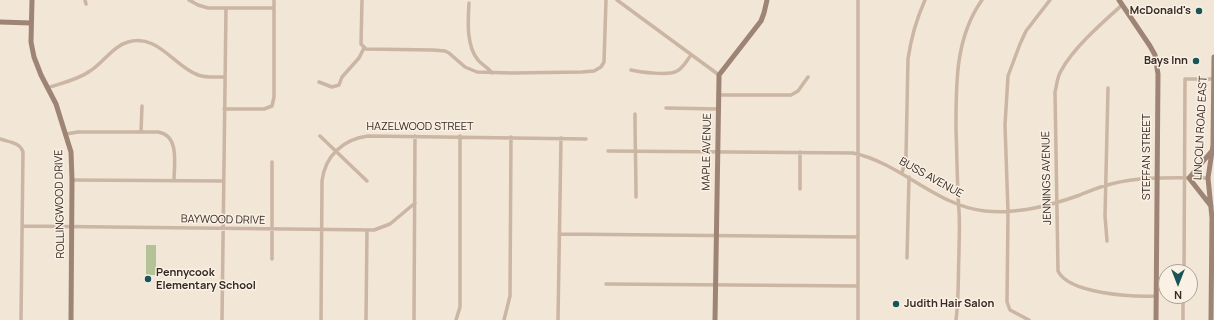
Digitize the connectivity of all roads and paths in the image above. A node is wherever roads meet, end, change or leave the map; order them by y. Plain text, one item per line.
1 (32, 0) edge
2 (189, 0) edge
3 (274, 0) edge
4 (362, 0) edge
5 (606, 0) edge
6 (617, 0) edge
7 (767, 0) edge
8 (858, 0) edge
9 (925, 0) edge
10 (982, 0) edge
11 (1050, 0) edge
12 (1121, 2) edge
13 (468, 3) dead end
14 (226, 8) junction
15 (274, 8) junction
16 (0, 22) edge
17 (31, 23) junction
18 (363, 46) junction
19 (691, 54) junction
20 (1214, 57) edge
21 (631, 70) dead end
22 (492, 73) junction
23 (719, 75) junction
24 (225, 77) junction
25 (808, 78) dead end
26 (1214, 79) edge
27 (319, 82) dead end
28 (47, 88) junction
29 (1108, 88) dead end
30 (718, 95) junction
31 (142, 106) dead end
32 (666, 108) dead end
33 (224, 109) junction
34 (718, 109) junction
35 (635, 114) dead end
36 (141, 132) junction
37 (66, 134) junction
38 (320, 136) dead end
39 (415, 136) junction
40 (460, 136) junction
41 (511, 137) junction
42 (561, 138) junction
43 (0, 139) edge
44 (586, 139) dead end
45 (608, 150) dead end
46 (635, 150) junction
47 (335, 151) junction
48 (1212, 151) junction
49 (717, 152) junction
50 (800, 152) junction
51 (858, 154) junction
52 (272, 162) dead end
53 (902, 173) junction
54 (909, 177) junction
55 (1157, 178) junction
56 (1187, 178) junction
57 (1208, 178) junction
58 (72, 180) junction
59 (174, 181) junction
60 (224, 181) junction
61 (367, 181) dead end
62 (1106, 186) junction
63 (800, 189) dead end
64 (636, 197) dead end
65 (414, 203) junction
66 (1056, 203) junction
67 (958, 204) junction
68 (1212, 207) junction
69 (1008, 212) junction
70 (22, 226) junction
71 (71, 227) junction
72 (223, 230) junction
73 (272, 230) junction
74 (322, 230) junction
75 (367, 230) junction
76 (559, 234) junction
77 (717, 236) junction
78 (858, 237) junction
79 (1107, 241) dead end
80 (906, 258) dead end
81 (272, 260) dead end
82 (1184, 264) edge
83 (606, 284) dead end
84 (715, 285) junction
85 (858, 286) junction
86 (1156, 296) junction
87 (1183, 304) edge
88 (21, 320) edge
89 (71, 320) edge
90 (222, 320) edge
91 (321, 320) edge
92 (366, 320) edge
93 (414, 320) edge
94 (456, 320) edge
95 (504, 320) edge
96 (558, 320) edge
97 (715, 320) edge
98 (858, 320) edge
99 (956, 320) edge
100 (1029, 320) edge
101 (1156, 320) edge
102 (1183, 320) edge
103 (1211, 320) edge

1 - 17 street, ROLLINGWOOD DRIVE
2 - 14 street
3 - 15 street
4 - 18 street
5 - 22 street
6 - 19 street
7 - 23 street
8 - 51 street
9 - 53 street
10 - 67 street
11 - 69 street
12 - 55 street, STEFFAN STREET
12 - 66 street, JENNINGS AVENUE
13 - 22 street
14 - 15 street
14 - 24 street
15 - 33 street
16 - 17 street
17 - 28 street, ROLLINGWOOD DRIVE
18 - 22 street
18 - 27 street
19 - 21 street
19 - 23 street
20 - 26 street, LINCOLN ROAD EAST
23 - 30 street, MAPLE AVENUE
24 - 28 street
24 - 33 street
25 - 30 street
26 - 48 street, LINCOLN ROAD EAST
26 - 56 street
28 - 37 street, ROLLINGWOOD DRIVE
29 - 62 street
30 - 34 street, MAPLE AVENUE
31 - 36 street
32 - 34 street
33 - 60 street
34 - 49 street, MAPLE AVENUE
35 - 46 street
36 - 37 street
36 - 59 street
37 - 58 street, ROLLINGWOOD DRIVE
38 - 47 street
39 - 40 street, HAZELWOOD STREET
39 - 47 street, HAZELWOOD STREET
39 - 65 street
40 - 41 street, HAZELWOOD STREET
40 - 94 street
41 - 42 street, HAZELWOOD STREET
41 - 95 street
42 - 44 street, HAZELWOOD STREET
42 - 76 street
43 - 70 street
45 - 46 street, BUSS AVENUE
46 - 49 street, BUSS AVENUE
46 - 64 street
47 - 61 street
47 - 74 street, HAZELWOOD STREET
48 - 56 street
48 - 57 street, LINCOLN ROAD EAST
49 - 50 street, BUSS AVENUE
49 - 77 street, MAPLE AVENUE
50 - 51 street, BUSS AVENUE
50 - 63 street
51 - 53 street, BUSS AVENUE
51 - 78 street
52 - 73 street
53 - 54 street, BUSS AVENUE
54 - 67 street, BUSS AVENUE
54 - 80 street
55 - 56 street, BUSS AVENUE
55 - 62 street, BUSS AVENUE
55 - 86 street, STEFFAN STREET
56 - 57 street, BUSS AVENUE
56 - 68 street
56 - 82 street
57 - 68 street, LINCOLN ROAD EAST
58 - 59 street
58 - 71 street, ROLLINGWOOD DRIVE
59 - 60 street
60 - 72 street
62 - 66 street, BUSS AVENUE
62 - 79 street
65 - 75 street, BAYWOOD DRIVE
65 - 93 street
66 - 69 street, BUSS AVENUE
66 - 86 street, JENNINGS AVENUE
67 - 69 street, BUSS AVENUE
67 - 99 street
68 - 103 street, LINCOLN ROAD EAST
69 - 100 street
70 - 71 street, BAYWOOD DRIVE
70 - 88 street
71 - 72 street, BAYWOOD DRIVE
71 - 89 street, ROLLINGWOOD DRIVE
72 - 73 street, BAYWOOD DRIVE
72 - 90 street
73 - 74 street, BAYWOOD DRIVE
73 - 81 street
74 - 75 street, BAYWOOD DRIVE
74 - 91 street, HAZELWOOD STREET
75 - 92 street
76 - 77 street
76 - 96 street
77 - 78 street
77 - 84 street, MAPLE AVENUE
78 - 85 street
83 - 84 street
84 - 85 street
84 - 97 street, MAPLE AVENUE
85 - 98 street
86 - 101 street, STEFFAN STREET
87 - 102 street

